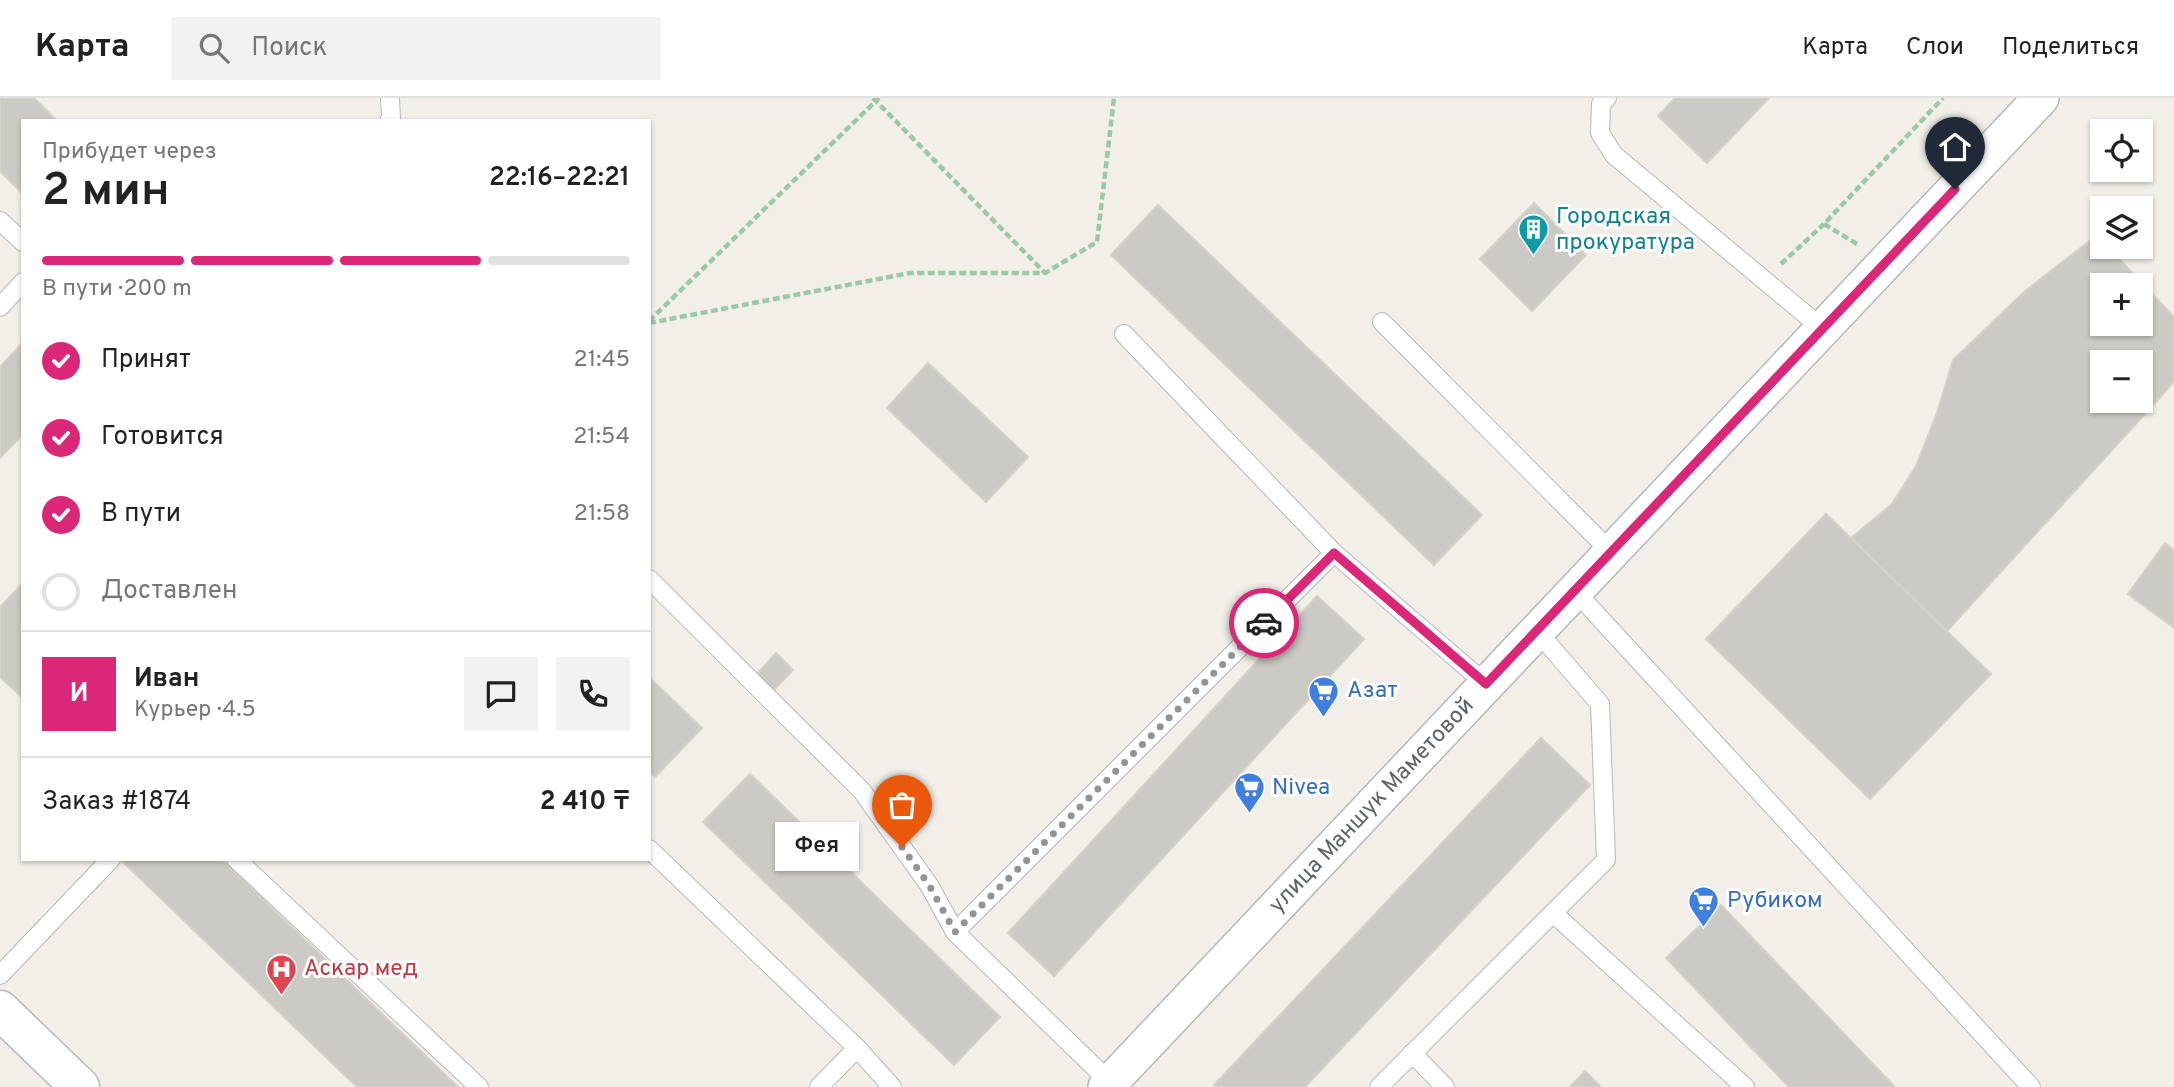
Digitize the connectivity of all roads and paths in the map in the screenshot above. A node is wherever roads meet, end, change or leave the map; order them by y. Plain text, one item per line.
1 (390, 98) edge
2 (1114, 98) edge
3 (1607, 98) edge
4 (1943, 98) edge
5 (2041, 98) edge
6 (876, 99) edge
7 (391, 119) edge
8 (0, 221) edge
9 (1824, 224) junction
10 (21, 240) edge
11 (1886, 262) junction
12 (1045, 273) junction
13 (1763, 279) junction
14 (21, 284) edge
15 (0, 307) edge
16 (651, 320) edge
17 (651, 322) edge
18 (1382, 322) dead end
19 (1823, 329) junction
20 (1124, 334) dead end
21 (1611, 552) junction
22 (1334, 553) junction
23 (651, 581) edge
24 (1575, 591) junction
25 (1537, 631) junction
26 (1486, 684) junction
27 (651, 851) edge
28 (109, 861) edge
29 (238, 861) edge
30 (1553, 913) junction
31 (955, 932) junction
32 (0, 975) edge
33 (0, 1010) edge
34 (857, 1048) junction
35 (1412, 1054) junction
36 (1110, 1086) edge
37 (80, 1087) edge
38 (479, 1087) edge
39 (819, 1087) edge
40 (892, 1087) edge
41 (1379, 1087) edge
42 (1446, 1087) edge
43 (1745, 1087) edge
44 (2031, 1087) edge

1 - 7 lane
2 - 12 path
3 - 13 lane
4 - 9 path
5 - 11 street, улица Маншук Маметовой
6 - 12 path
6 - 16 path
8 - 10 lane
9 - 11 path
9 - 13 path
11 - 19 street, улица Маншук Маметовой
12 - 17 path
13 - 19 lane
14 - 15 lane
18 - 21 lane
19 - 21 street, улица Маншук Маметовой
20 - 22 lane
21 - 24 street, улица Маншук Маметовой
22 - 26 lane
22 - 31 lane
23 - 31 lane
24 - 25 street, улица Маншук Маметовой
24 - 44 lane
25 - 26 street, улица Маншук Маметовой
25 - 30 lane
26 - 36 street, улица Маншук Маметовой
27 - 34 lane
28 - 32 lane
29 - 38 lane
30 - 35 lane
30 - 43 lane
31 - 36 lane
33 - 37 street
34 - 39 lane
34 - 40 lane
35 - 41 lane
35 - 42 lane

